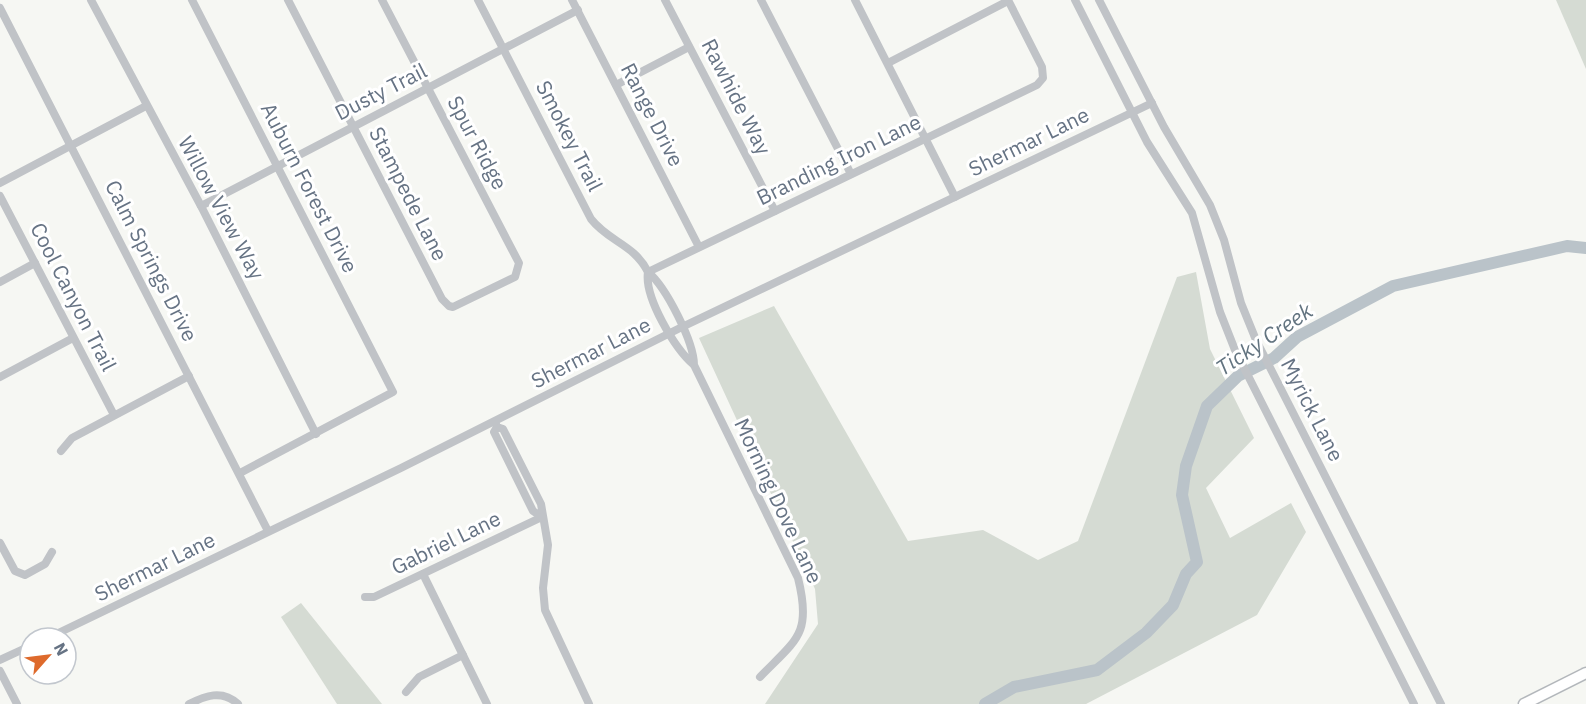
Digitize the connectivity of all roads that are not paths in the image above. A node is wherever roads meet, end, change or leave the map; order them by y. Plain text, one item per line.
1 (91, 0) edge
2 (192, 0) edge
3 (288, 0) edge
4 (382, 0) edge
5 (477, 0) edge
6 (572, 0) edge
7 (665, 0) edge
8 (761, 0) edge
9 (855, 0) edge
10 (1008, 0) edge
11 (1075, 0) edge
12 (1099, 0) edge
13 (0, 8) edge
14 (578, 10) junction
15 (689, 47) junction
16 (503, 50) junction
17 (888, 63) junction
18 (615, 85) junction
19 (428, 89) junction
20 (1152, 103) junction
21 (146, 106) junction
22 (1132, 112) junction
23 (354, 127) junction
24 (926, 139) junction
25 (72, 146) junction
26 (278, 166) junction
27 (851, 174) junction
28 (0, 183) edge
29 (0, 196) edge
30 (955, 197) junction
31 (201, 206) junction
32 (775, 211) junction
33 (699, 247) junction
34 (35, 263) junction
35 (648, 272) junction
36 (0, 282) edge
37 (449, 306) joint
38 (682, 327) junction
39 (669, 333) junction
40 (74, 338) junction
41 (694, 365) junction
42 (189, 376) junction
43 (0, 377) edge
44 (114, 415) junction
45 (496, 424) junction
46 (316, 434) junction
47 (61, 451) dead end
48 (240, 473) junction
49 (542, 517) junction
50 (268, 531) junction
51 (0, 543) edge
52 (52, 552) dead end
53 (423, 574) junction
54 (364, 597) dead end
55 (73, 626) edge
56 (18, 652) edge
57 (463, 655) junction
58 (0, 660) edge
59 (0, 671) edge
60 (1586, 673) edge
61 (760, 677) dead end
62 (406, 692) dead end
63 (17, 704) edge
64 (189, 704) edge
65 (238, 704) edge
66 (487, 704) edge
67 (590, 704) edge
68 (1414, 704) edge
69 (1441, 704) edge
70 (1524, 704) edge

1 - 21 street, Willow View Way
2 - 26 street, Auburn Forest Drive
3 - 23 street, Stampede Lane
4 - 19 street, Spur Ridge
5 - 16 street, Smokey Trail
6 - 14 street, Range Drive
7 - 15 street, Rawhide Way
8 - 27 street
9 - 17 street
10 - 17 street
10 - 24 street, Branding Iron Lane
11 - 22 street, Myrick Lane
12 - 20 street, Myrick Lane
13 - 25 street, Calm Springs Drive
14 - 16 street, Dusty Trail
14 - 18 street, Range Drive
15 - 18 street
15 - 32 street, Rawhide Way
16 - 19 street, Dusty Trail
16 - 35 street, Smokey Trail
17 - 24 street
18 - 33 street, Range Drive
19 - 23 street, Dusty Trail
19 - 37 street, Spur Ridge
20 - 22 street, Shermar Lane
20 - 69 street, Myrick Lane
21 - 25 street
21 - 31 street, Willow View Way
22 - 30 street, Shermar Lane
22 - 68 street, Myrick Lane
23 - 26 street, Dusty Trail
23 - 37 street, Stampede Lane
24 - 27 street, Branding Iron Lane
24 - 30 street
25 - 28 street
25 - 42 street, Calm Springs Drive
26 - 31 street, Dusty Trail
26 - 46 street, Auburn Forest Drive
27 - 32 street, Branding Iron Lane
29 - 34 street, Cool Canyon Trail
30 - 38 street, Shermar Lane
31 - 46 street, Willow View Way
32 - 33 street, Branding Iron Lane
33 - 35 street, Branding Iron Lane
34 - 36 street
34 - 40 street, Cool Canyon Trail
35 - 38 street, Smokey Trail
35 - 39 street, Smokey Trail
38 - 39 street, Shermar Lane
38 - 41 street, Morning Dove Lane
39 - 41 street, Morning Dove Lane
39 - 45 street, Shermar Lane
40 - 43 street
40 - 44 street, Cool Canyon Trail
41 - 61 street, Morning Dove Lane
42 - 44 street
42 - 48 street, Calm Springs Drive
44 - 47 street
45 - 49 street
45 - 50 street, Shermar Lane
46 - 48 street
48 - 50 street, Calm Springs Drive
49 - 53 street, Gabriel Lane
49 - 67 street
50 - 55 street, Shermar Lane
51 - 52 street
53 - 54 street, Gabriel Lane
53 - 57 street
56 - 58 street
57 - 62 street
57 - 66 street
59 - 63 street
60 - 70 main road
64 - 65 street

